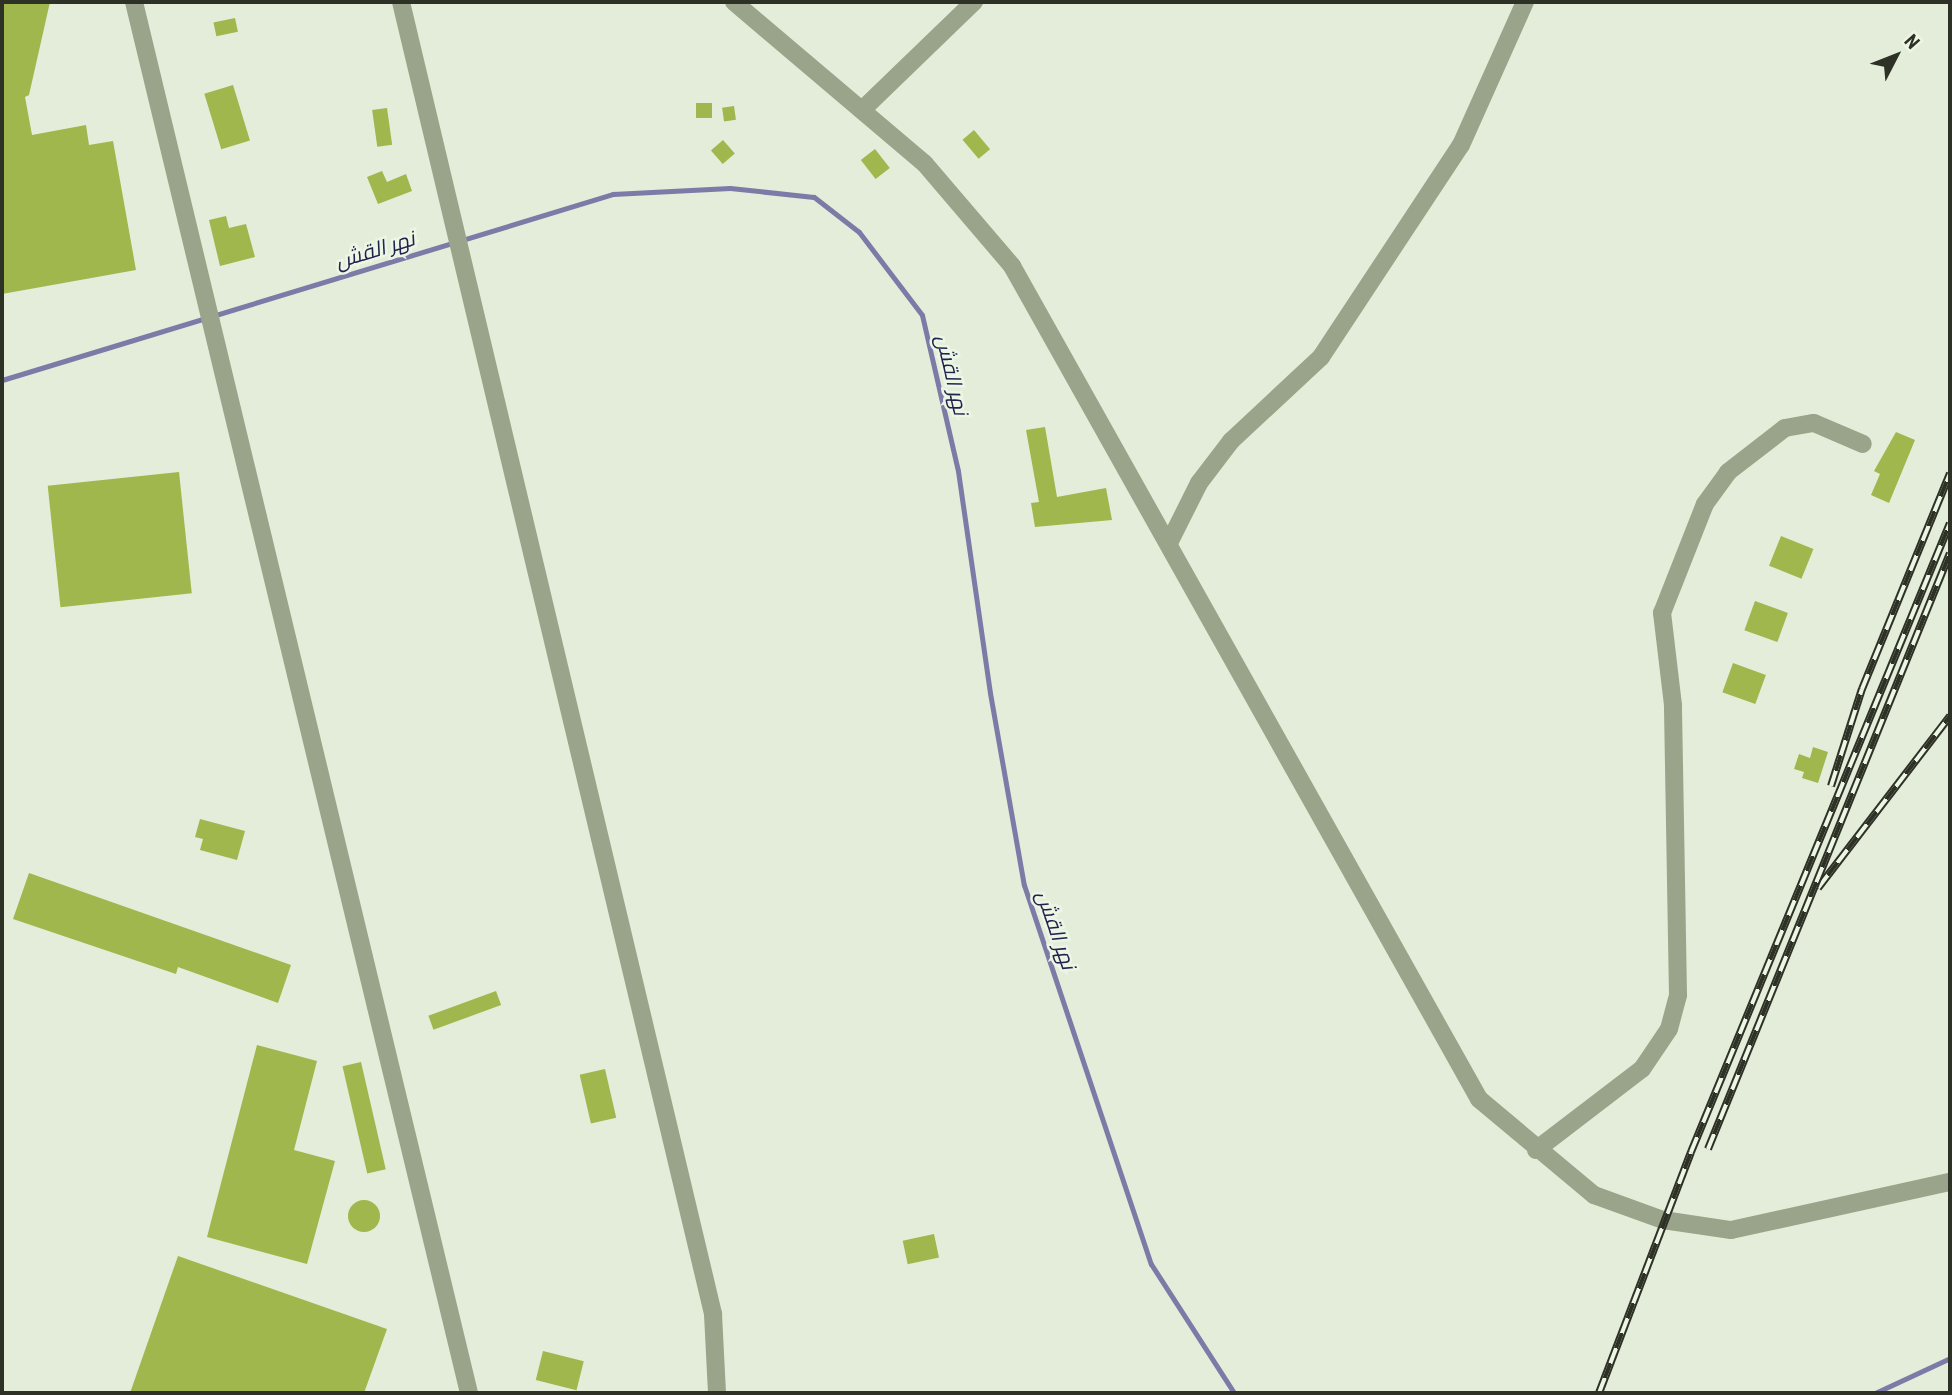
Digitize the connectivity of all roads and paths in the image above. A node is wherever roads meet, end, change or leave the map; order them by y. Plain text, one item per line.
1 (134, 2) edge
2 (401, 2) edge
3 (734, 2) edge
4 (974, 2) edge
5 (1525, 2) edge
6 (862, 110) junction
7 (1863, 444) dead end
8 (1170, 541) junction
9 (1536, 1150) junction
10 (1950, 1182) edge
11 (469, 1393) edge
12 (717, 1393) edge

1 - 11 street
2 - 12 street
3 - 6 street
4 - 6 street
5 - 8 street
6 - 8 street
7 - 9 street
8 - 9 street
9 - 10 street

